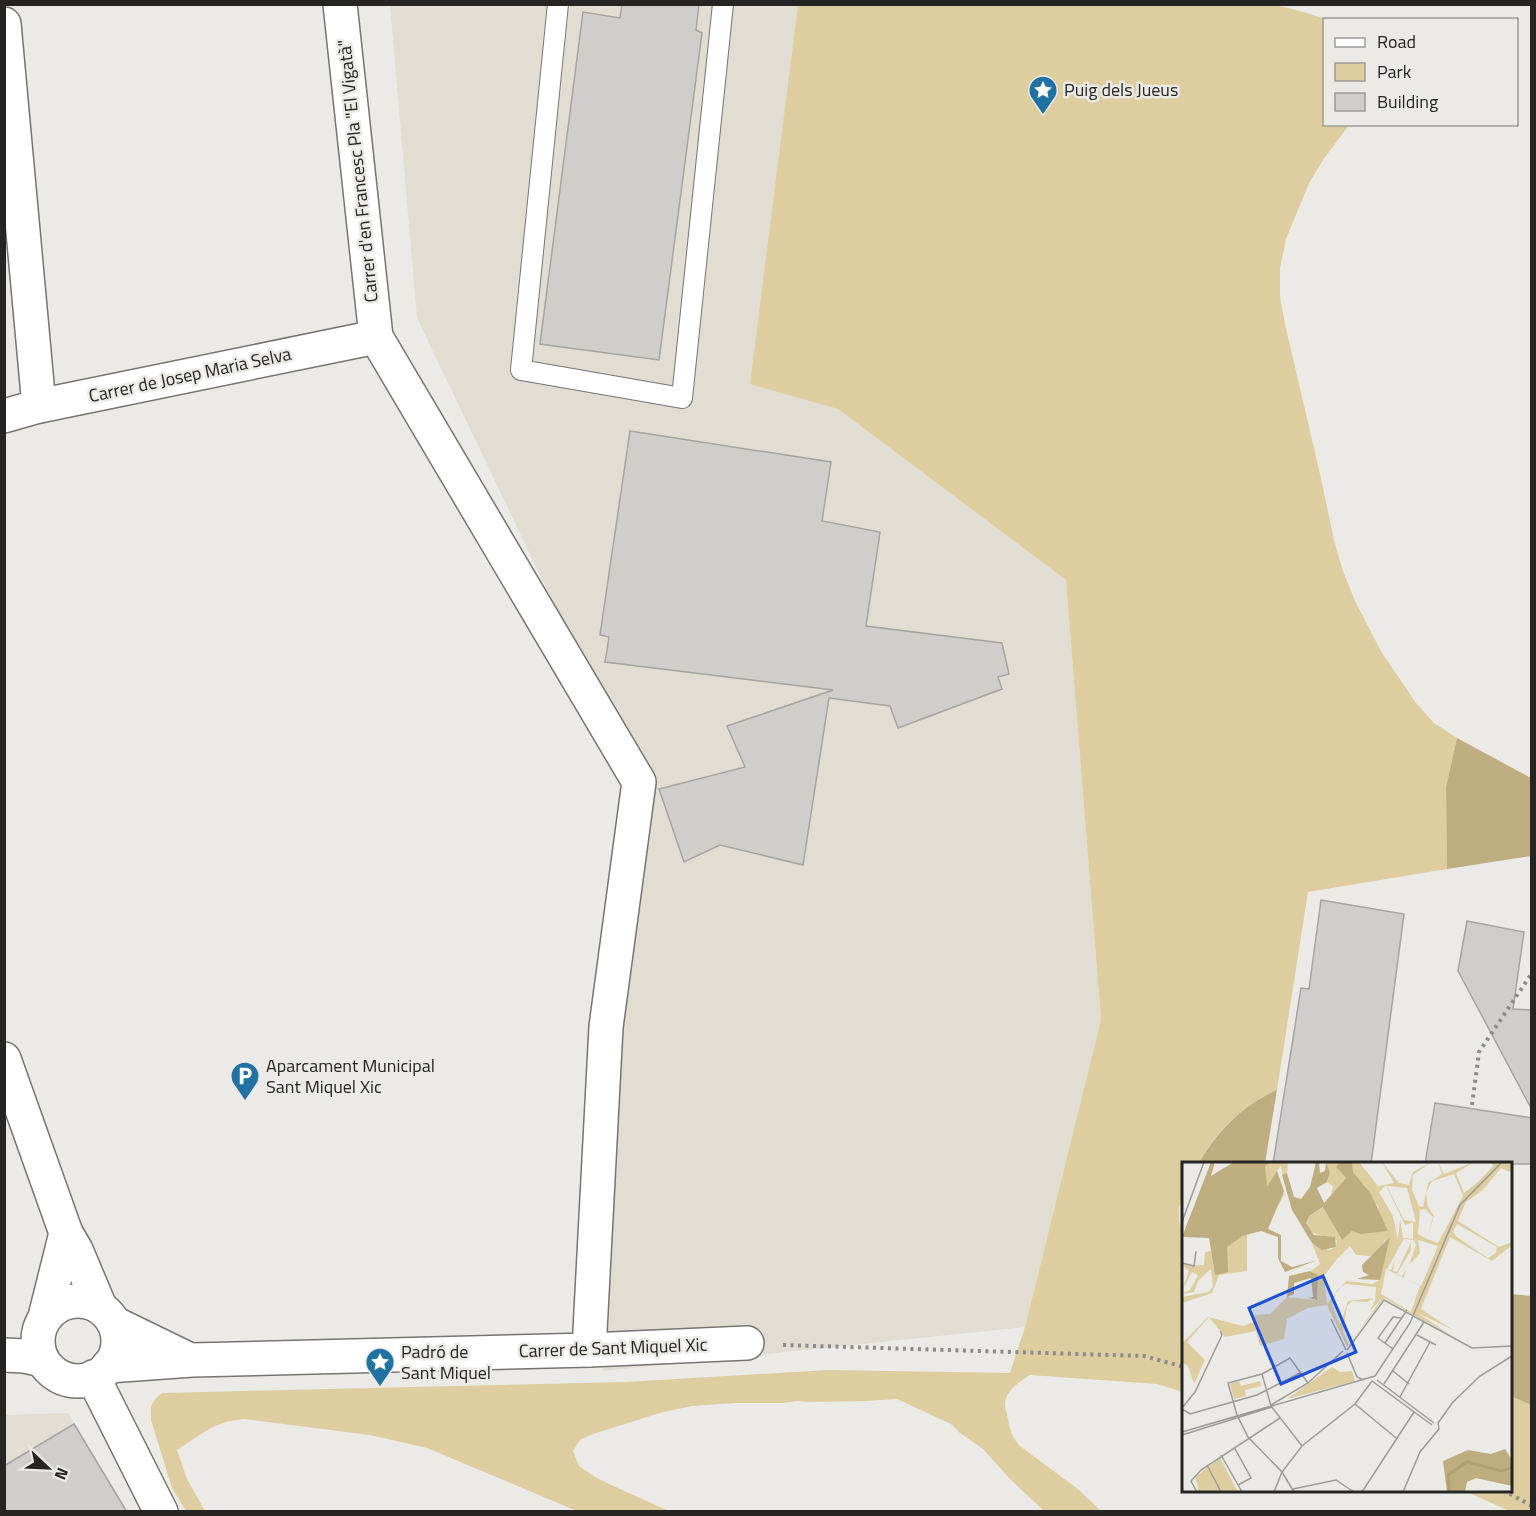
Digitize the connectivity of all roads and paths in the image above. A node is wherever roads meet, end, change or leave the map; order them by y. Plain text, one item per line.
1 (340, 4) edge
2 (558, 4) edge
3 (723, 4) edge
4 (4, 24) edge
5 (376, 337) junction
6 (39, 406) junction
7 (4, 416) edge
8 (1532, 974) edge
9 (4, 1059) edge
10 (1472, 1105) dead end
11 (66, 1233) junction
12 (107, 1315) junction
13 (45, 1317) junction
14 (747, 1343) joint
15 (589, 1350) junction
16 (4, 1354) edge
17 (42, 1360) junction
18 (192, 1360) junction
19 (1182, 1366) edge
20 (101, 1372) junction
21 (1505, 1492) edge
22 (1532, 1506) edge
23 (161, 1512) edge

1 - 5 street, Carrer d'en Francesc Pla "El Vigatà"
2 - 3 lane
4 - 6 street
5 - 6 street, Carrer de Josep Maria Selva
5 - 15 street
6 - 7 street, Carrer de Josep Maria Selva
8 - 10 path
9 - 11 street
11 - 12 street
11 - 13 street
12 - 13 street
12 - 18 street, Carrer de Sant Miquel Xic
12 - 20 street
13 - 17 street
14 - 15 street, Carrer de Sant Miquel Xic
14 - 19 path
15 - 18 street, Carrer de Sant Miquel Xic
16 - 17 street
17 - 20 street
18 - 20 street, Carrer de Sant Miquel Xic
20 - 23 street
21 - 22 path

